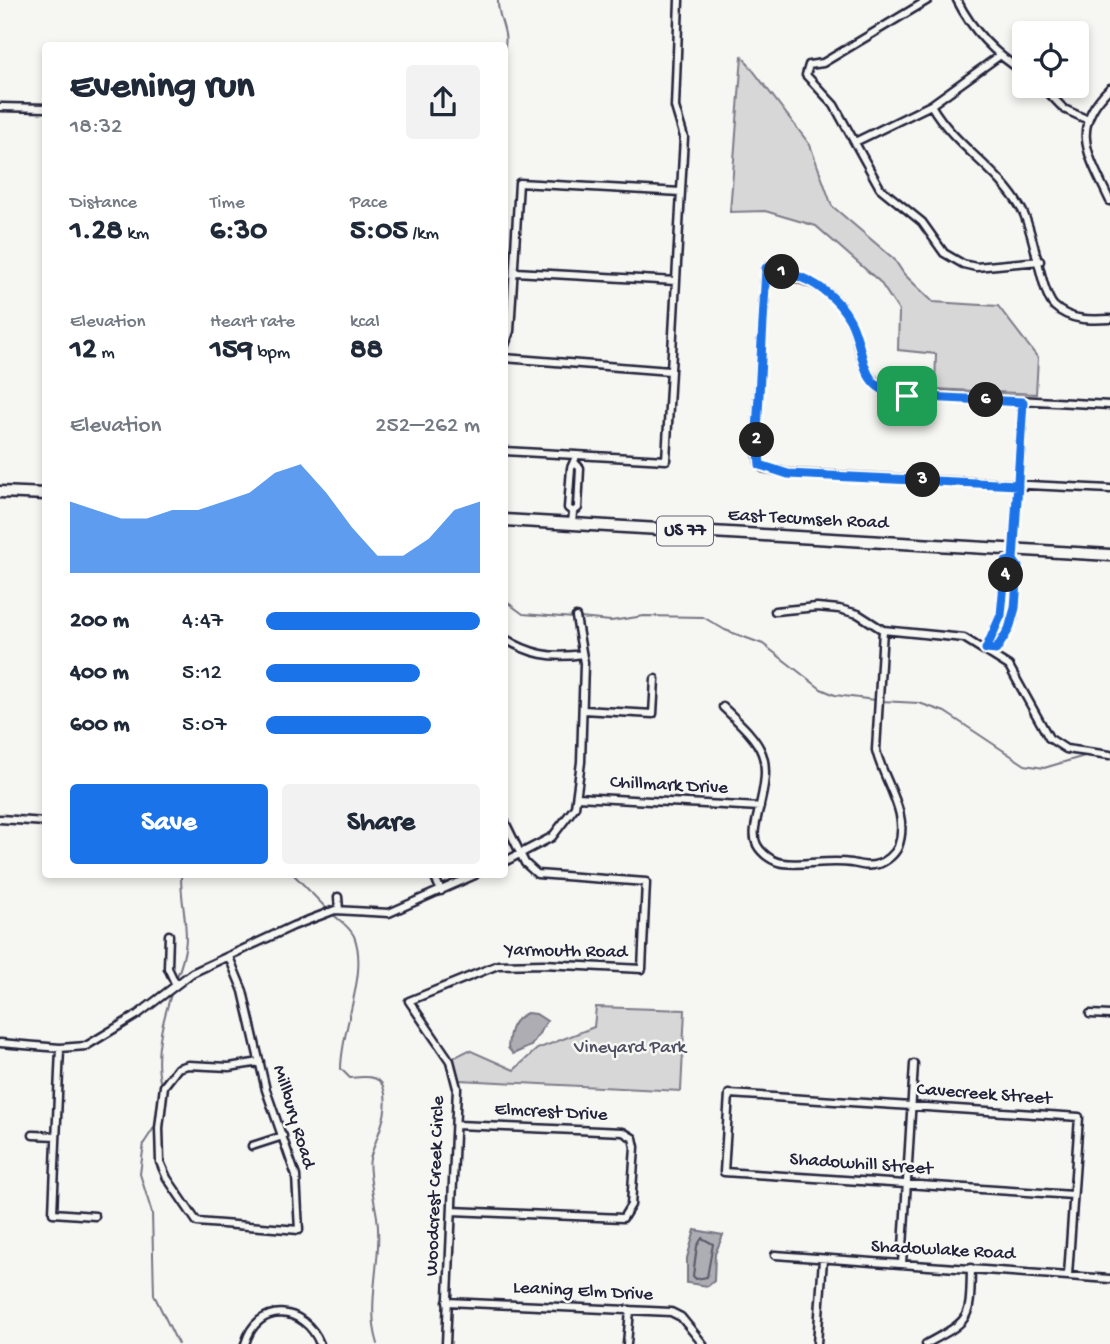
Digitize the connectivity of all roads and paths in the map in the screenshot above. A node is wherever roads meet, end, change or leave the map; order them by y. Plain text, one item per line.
1 (679, 0) edge
2 (929, 0) edge
3 (957, 0) edge
4 (999, 56) junction
5 (1012, 64) edge
6 (1110, 88) edge
7 (1053, 98) edge
8 (931, 105) junction
9 (0, 107) edge
10 (42, 108) edge
11 (1086, 119) junction
12 (855, 142) junction
13 (681, 192) junction
14 (1110, 201) edge
15 (1040, 261) junction
16 (514, 272) junction
17 (676, 281) junction
18 (1110, 319) edge
19 (508, 337) edge
20 (508, 358) edge
21 (670, 371) junction
22 (1023, 402) junction
23 (1110, 405) edge
24 (508, 451) edge
25 (575, 460) junction
26 (1018, 485) junction
27 (1110, 489) edge
28 (0, 492) edge
29 (42, 494) edge
30 (508, 520) edge
31 (572, 524) junction
32 (1013, 555) junction
33 (1110, 555) edge
34 (775, 611) dead end
35 (576, 617) dead end
36 (883, 630) junction
37 (508, 642) edge
38 (986, 649) junction
39 (582, 654) junction
40 (654, 679) dead end
41 (723, 707) dead end
42 (583, 710) junction
43 (1110, 755) edge
44 (577, 797) junction
45 (760, 807) junction
46 (0, 819) edge
47 (42, 822) edge
48 (508, 828) edge
49 (520, 853) junction
50 (508, 860) edge
51 (434, 878) edge
52 (469, 878) edge
53 (441, 891) junction
54 (338, 897) dead end
55 (336, 910) junction
56 (169, 935) dead end
57 (229, 957) junction
58 (173, 985) junction
59 (409, 1001) joint
60 (1090, 1014) dead end
61 (1110, 1016) edge
62 (0, 1043) edge
63 (60, 1048) junction
64 (260, 1062) junction
65 (914, 1064) dead end
66 (729, 1094) joint
67 (912, 1106) junction
68 (457, 1125) junction
69 (33, 1135) dead end
70 (56, 1136) junction
71 (282, 1136) junction
72 (252, 1146) dead end
73 (906, 1184) junction
74 (1073, 1195) junction
75 (452, 1211) junction
76 (95, 1216) dead end
77 (775, 1255) dead end
78 (823, 1259) junction
79 (902, 1264) junction
80 (971, 1268) junction
81 (1068, 1275) junction
82 (1110, 1279) edge
83 (447, 1302) junction
84 (630, 1310) junction
85 (245, 1344) edge
86 (320, 1344) edge
87 (446, 1344) edge
88 (628, 1344) edge
89 (703, 1344) edge
90 (817, 1344) edge
91 (926, 1344) edge

1 - 13 street
2 - 12 street
3 - 4 street
4 - 5 street
4 - 8 street
6 - 11 street
7 - 11 street
8 - 12 street
8 - 15 street
9 - 10 street
11 - 14 street
12 - 15 street
13 - 16 street
13 - 17 street
15 - 18 street
16 - 17 street
16 - 19 street
17 - 21 street
20 - 21 street
21 - 25 street
22 - 23 street
22 - 26 street
22 - 26 street
24 - 25 street
25 - 31 street
26 - 27 street
26 - 32 street
28 - 29 main road
30 - 31 main road, East Tecumseh Road / US 77
31 - 32 main road, East Tecumseh Road / US 77
32 - 33 main road, East Tecumseh Road / US 77
32 - 38 street
32 - 38 street
34 - 36 street
35 - 39 street
36 - 38 street
36 - 45 street
37 - 39 street
38 - 43 street
39 - 42 street
40 - 42 street
41 - 45 street
42 - 44 street
44 - 45 street, Chillmark Drive
44 - 49 street
46 - 47 street
48 - 49 street
49 - 50 street
49 - 59 street, Yarmouth Road
51 - 53 street
52 - 53 street
53 - 55 street
54 - 55 street
55 - 57 street
56 - 58 street
57 - 58 street
57 - 64 street, Millbury Road
58 - 63 street
59 - 68 street, Woodcrest Creek Circle
60 - 61 street
62 - 63 street
63 - 70 street
64 - 71 street, Millbury Road
64 - 71 street, Millbury Road
65 - 67 street
66 - 67 street, Cavecreek Street
66 - 73 street, Shadowhill Street
67 - 73 street
67 - 74 street, Cavecreek Street
68 - 75 street, Woodcrest Creek Circle
68 - 75 street, Elmcrest Drive
69 - 70 street
70 - 76 street
71 - 72 street
73 - 74 street, Shadowhill Street
73 - 79 street
74 - 81 street, Cavecreek Street
75 - 83 street, Woodcrest Creek Circle
77 - 78 street, Shadowlake Road
78 - 79 street, Shadowlake Road
78 - 90 street
79 - 80 street, Shadowlake Road
80 - 81 street, Shadowlake Road
80 - 91 street
81 - 82 street, Shadowlake Road
83 - 84 street, Leaning Elm Drive
83 - 87 street, Woodcrest Creek Circle
84 - 88 street
84 - 89 street, Leaning Elm Drive
85 - 86 street

